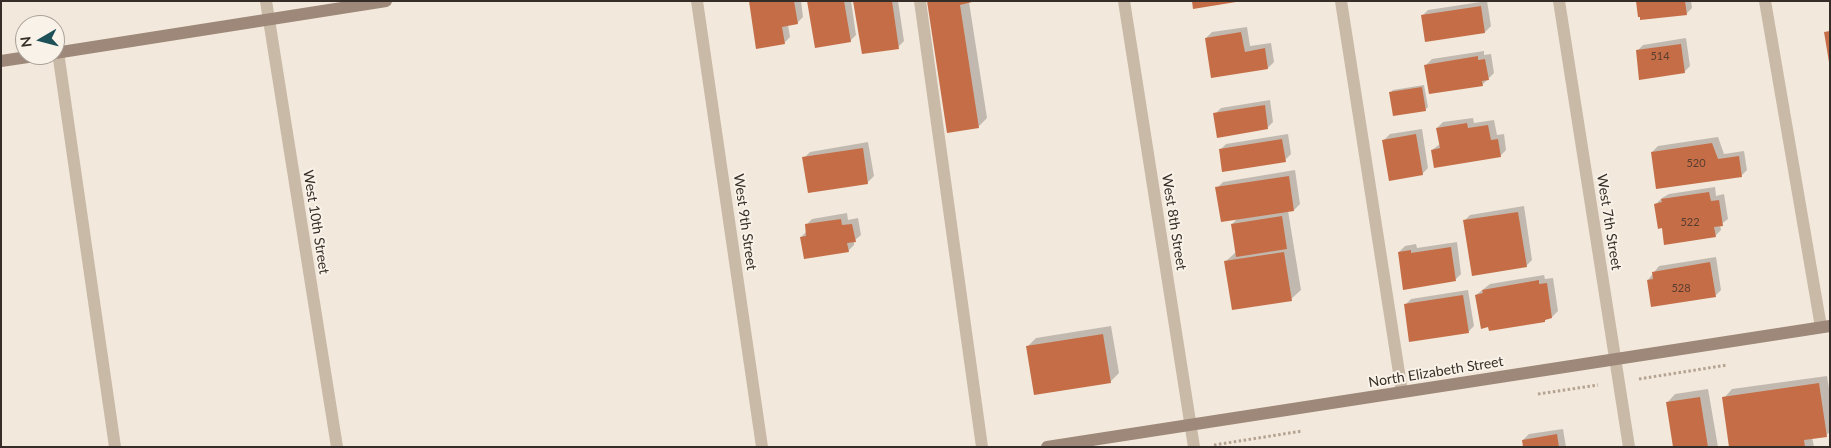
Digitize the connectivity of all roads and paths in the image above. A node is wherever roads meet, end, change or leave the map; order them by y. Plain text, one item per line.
1 (266, 1) edge
2 (386, 1) edge
3 (697, 1) edge
4 (920, 1) edge
5 (1124, 1) edge
6 (1341, 1) edge
7 (1559, 1) edge
8 (1766, 1) edge
9 (268, 20) junction
10 (65, 51) edge
11 (15, 59) edge
12 (1, 61) edge
13 (58, 65) edge
14 (1825, 327) edge
15 (1615, 360) junction
16 (1402, 392) junction
17 (1191, 425) junction
18 (115, 447) edge
19 (338, 447) edge
20 (762, 447) edge
21 (982, 447) edge
22 (1047, 447) edge
23 (1194, 447) edge
24 (1629, 447) edge

1 - 9 street, West 10th Street
2 - 9 main road
3 - 20 street, West 9th Street
4 - 21 street
5 - 17 street, West 8th Street
6 - 16 street
7 - 15 street, West 7th Street
8 - 14 street
9 - 10 main road
9 - 19 street, West 10th Street
11 - 12 main road
13 - 18 street
14 - 15 main road, North Elizabeth Street
15 - 16 main road, North Elizabeth Street
15 - 24 street, West 7th Street
16 - 17 main road, North Elizabeth Street
17 - 22 main road, North Elizabeth Street
17 - 23 street, West 8th Street

